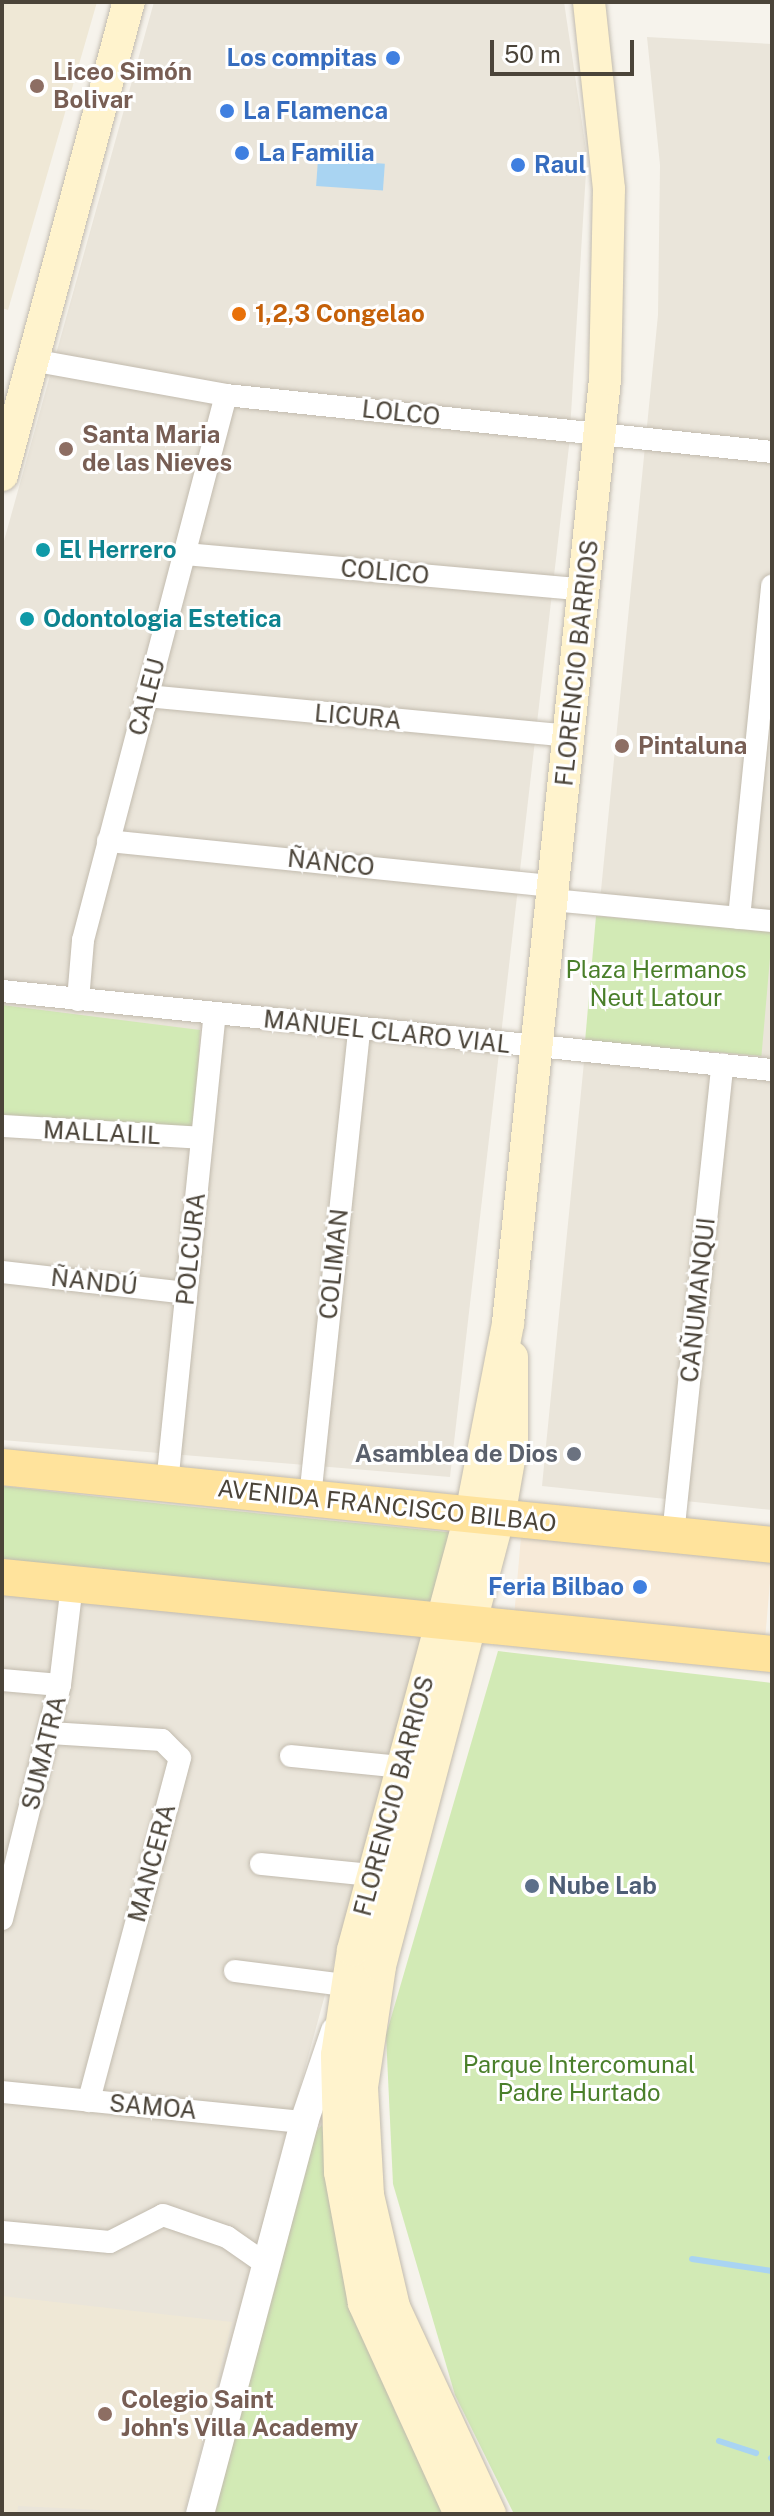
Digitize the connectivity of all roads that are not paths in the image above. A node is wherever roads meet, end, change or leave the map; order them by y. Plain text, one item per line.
1 (129, 2) edge
2 (589, 2) edge
3 (32, 360) junction
4 (226, 395) junction
5 (601, 434) junction
6 (772, 452) edge
7 (2, 475) edge
8 (185, 554) junction
9 (772, 586) edge
10 (585, 590) junction
11 (147, 696) junction
12 (570, 736) junction
13 (108, 841) junction
14 (554, 893) junction
15 (739, 918) junction
16 (772, 921) edge
17 (2, 991) edge
18 (78, 1000) junction
19 (215, 1014) junction
20 (359, 1029) junction
21 (538, 1047) junction
22 (722, 1065) junction
23 (772, 1070) edge
24 (2, 1126) edge
25 (202, 1138) junction
26 (2, 1272) edge
27 (186, 1293) junction
28 (2, 1467) edge
29 (167, 1484) junction
30 (310, 1498) junction
31 (485, 1516) junction
32 (673, 1535) junction
33 (772, 1545) edge
34 (2, 1577) edge
35 (72, 1584) junction
36 (456, 1623) junction
37 (772, 1654) edge
38 (2, 1680) edge
39 (60, 1685) junction
40 (50, 1733) junction
41 (291, 1756) dead end
42 (401, 1767) junction
43 (261, 1864) dead end
44 (372, 1875) junction
45 (2, 1919) edge
46 (235, 1971) dead end
47 (345, 1985) junction
48 (340, 2023) junction
49 (2, 2092) edge
50 (89, 2101) junction
51 (304, 2122) junction
52 (2, 2232) edge
53 (267, 2265) junction
54 (200, 2514) edge
55 (460, 2514) edge
56 (490, 2514) edge

1 - 3 main road
2 - 5 main road, FLORENCIO BARRIOS
3 - 4 street, LOLCO
3 - 7 main road
4 - 5 street, LOLCO
4 - 8 street, CALEU
5 - 6 street, LOLCO
5 - 10 main road, FLORENCIO BARRIOS
8 - 10 street, COLICO
8 - 11 street, CALEU
9 - 15 street
10 - 12 main road, FLORENCIO BARRIOS
11 - 12 street, LICURA
11 - 13 street, CALEU
12 - 14 main road, FLORENCIO BARRIOS
13 - 14 street, ÑANCO
13 - 18 street, CALEU
14 - 15 street, ÑANCO
14 - 21 main road, FLORENCIO BARRIOS
15 - 16 street, ÑANCO
17 - 18 street, MANUEL CLARO VIAL
18 - 19 street, MANUEL CLARO VIAL
19 - 20 street, MANUEL CLARO VIAL
19 - 25 street, POLCURA
20 - 21 street, MANUEL CLARO VIAL
20 - 30 street, COLIMAN
21 - 22 street, MANUEL CLARO VIAL
21 - 31 main road, FLORENCIO BARRIOS
22 - 23 street, MANUEL CLARO VIAL
22 - 32 street, CAÑUMANQUI
24 - 25 street, MALLALIL
25 - 27 street, POLCURA
26 - 27 street, ÑANDÚ
27 - 29 street, POLCURA
28 - 29 main road, AVENIDA FRANCISCO BILBAO
29 - 30 main road, AVENIDA FRANCISCO BILBAO
30 - 31 main road, AVENIDA FRANCISCO BILBAO
31 - 32 main road, AVENIDA FRANCISCO BILBAO
31 - 36 main road, FLORENCIO BARRIOS
32 - 33 main road, AVENIDA FRANCISCO BILBAO
34 - 35 main road
35 - 36 main road
35 - 39 street, SUMATRA
36 - 37 main road
36 - 42 main road, FLORENCIO BARRIOS
36 - 56 main road, FLORENCIO BARRIOS
38 - 39 street
39 - 40 street, SUMATRA
40 - 45 street, SUMATRA
40 - 50 street, MANCERA
41 - 42 street
42 - 44 main road, FLORENCIO BARRIOS
43 - 44 street
44 - 47 main road, FLORENCIO BARRIOS
46 - 47 street
47 - 48 main road, FLORENCIO BARRIOS
48 - 51 street, FLORENCIO BARRIOS
48 - 55 main road
49 - 50 street, SAMOA
50 - 51 street, SAMOA
51 - 53 street, FLORENCIO BARRIOS
52 - 53 street
53 - 54 street, FLORENCIO BARRIOS

